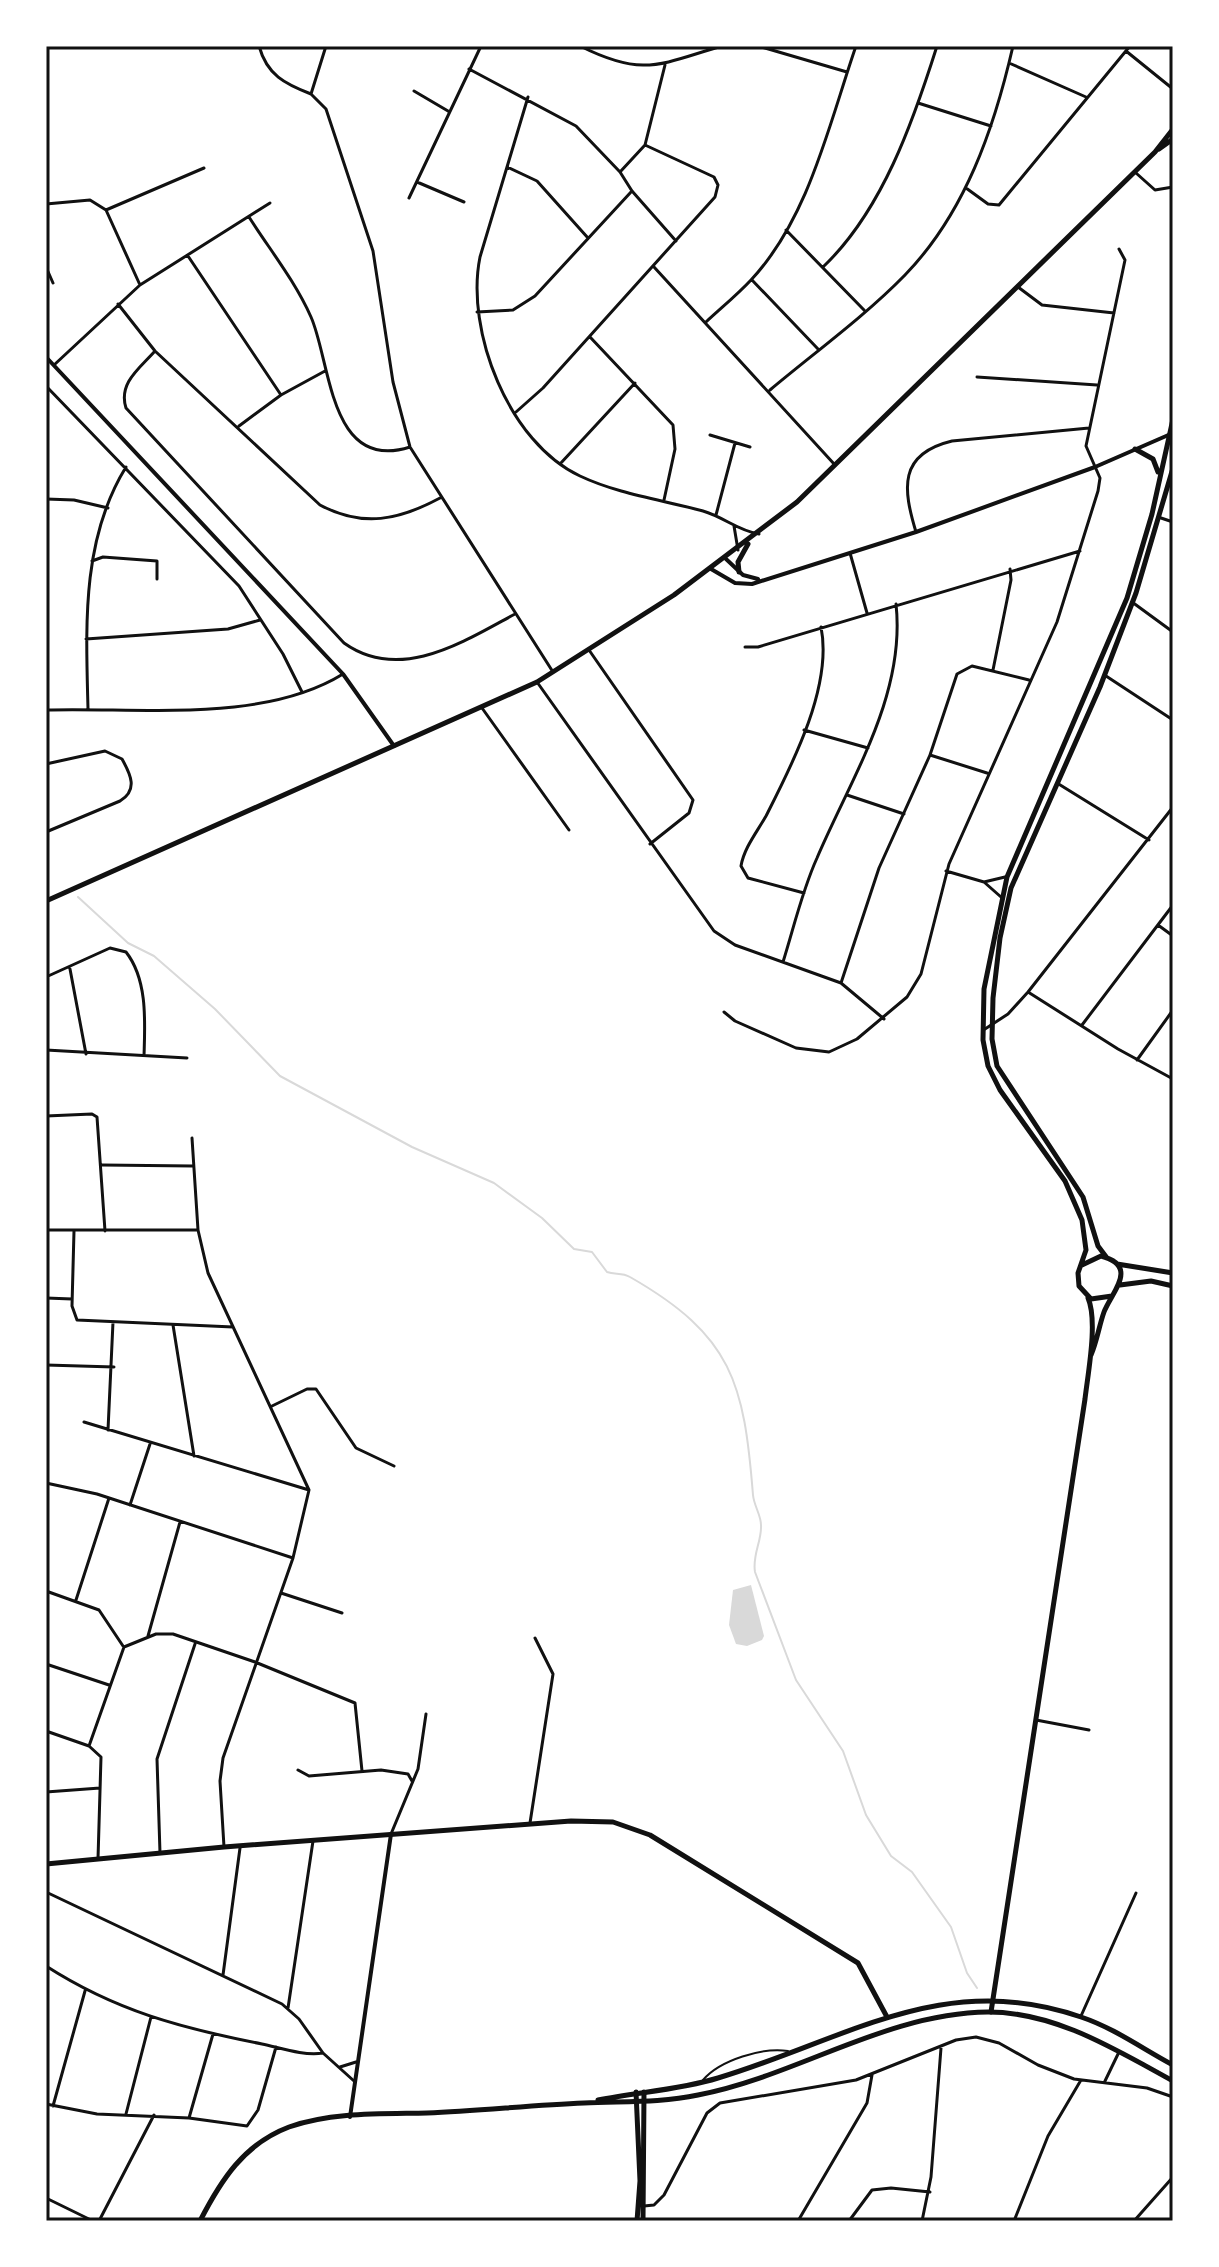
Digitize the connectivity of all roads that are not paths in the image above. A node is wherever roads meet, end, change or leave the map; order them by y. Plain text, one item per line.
1 (259, 46) edge
2 (326, 46) edge
3 (481, 46) edge
4 (580, 46) edge
5 (721, 46) edge
6 (758, 46) edge
7 (856, 46) edge
8 (937, 46) edge
9 (1013, 46) edge
10 (1130, 46) edge
11 (1126, 51) junction
12 (1009, 63) junction
13 (665, 65) junction
14 (469, 69) junction
15 (847, 72) junction
16 (1173, 89) edge
17 (414, 91) dead end
18 (311, 94) junction
19 (528, 97) junction
20 (1086, 97) junction
21 (918, 103) junction
22 (448, 111) junction
23 (991, 126) junction
24 (1173, 129) edge
25 (1173, 139) edge
26 (645, 145) junction
27 (1155, 152) junction
28 (507, 167) junction
29 (204, 168) dead end
30 (1135, 171) junction
31 (620, 172) junction
32 (417, 182) junction
33 (1173, 187) edge
34 (966, 188) junction
35 (632, 191) junction
36 (409, 198) dead end
37 (464, 202) dead end
38 (270, 203) dead end
39 (46, 204) edge
40 (106, 210) junction
41 (249, 217) junction
42 (786, 230) junction
43 (588, 238) junction
44 (676, 241) junction
45 (1119, 249) dead end
46 (188, 256) junction
47 (46, 267) edge
48 (654, 267) junction
49 (823, 267) junction
50 (752, 279) junction
51 (53, 283) dead end
52 (140, 285) junction
53 (1018, 287) junction
54 (118, 304) junction
55 (864, 310) junction
56 (477, 312) junction
57 (1114, 313) junction
58 (706, 322) junction
59 (590, 337) junction
60 (818, 349) junction
61 (155, 351) junction
62 (46, 357) edge
63 (54, 365) junction
64 (325, 371) junction
65 (977, 377) dead end
66 (635, 383) junction
67 (1097, 385) junction
68 (46, 386) edge
69 (770, 390) junction
70 (281, 395) junction
71 (516, 412) junction
72 (1173, 419) edge
73 (239, 426) junction
74 (1089, 428) junction
75 (1171, 434) edge
76 (710, 435) dead end
77 (735, 443) junction
78 (410, 447) junction
79 (750, 447) dead end
80 (1135, 449) junction
81 (560, 464) junction
82 (835, 465) junction
83 (127, 466) junction
84 (1095, 467) junction
85 (1173, 468) edge
86 (1159, 481) junction
87 (440, 498) junction
88 (46, 499) edge
89 (664, 500) junction
90 (108, 508) junction
91 (716, 515) junction
92 (1161, 518) junction
93 (1173, 522) edge
94 (734, 526) junction
95 (916, 532) junction
96 (759, 534) junction
97 (751, 540) junction
98 (738, 550) junction
99 (1080, 551) junction
100 (850, 553) junction
101 (726, 559) junction
102 (92, 561) junction
103 (711, 569) junction
104 (1010, 569) junction
105 (739, 572) junction
106 (157, 579) dead end
107 (761, 579) junction
108 (1132, 602) junction
109 (896, 604) junction
110 (867, 613) junction
111 (515, 614) junction
112 (262, 619) junction
113 (821, 627) junction
114 (1173, 632) edge
115 (86, 639) junction
116 (745, 647) dead end
117 (589, 650) junction
118 (993, 670) junction
119 (553, 672) junction
120 (343, 674) junction
121 (1104, 675) junction
122 (1031, 681) junction
123 (537, 682) junction
124 (302, 692) junction
125 (482, 708) junction
126 (88, 709) junction
127 (46, 710) edge
128 (1173, 720) edge
129 (804, 730) junction
130 (394, 746) junction
131 (868, 748) junction
132 (930, 755) junction
133 (46, 764) edge
134 (988, 773) junction
135 (1057, 783) junction
136 (847, 795) junction
137 (1173, 807) edge
138 (904, 814) junction
139 (569, 830) dead end
140 (46, 832) edge
141 (1149, 840) junction
142 (650, 844) junction
143 (946, 871) junction
144 (1007, 877) junction
145 (984, 882) junction
146 (804, 894) junction
147 (1001, 897) junction
148 (46, 901) edge
149 (1173, 905) edge
150 (1158, 925) junction
151 (1173, 936) edge
152 (783, 962) junction
153 (70, 969) junction
154 (46, 977) edge
155 (841, 983) junction
156 (1028, 992) junction
157 (1173, 1010) edge
158 (724, 1012) dead end
159 (884, 1019) junction
160 (1082, 1025) junction
161 (992, 1026) junction
162 (983, 1029) junction
163 (46, 1050) edge
164 (86, 1054) junction
165 (144, 1056) junction
166 (187, 1058) dead end
167 (1137, 1060) junction
168 (1173, 1079) edge
169 (46, 1116) edge
170 (192, 1138) dead end
171 (102, 1165) junction
172 (193, 1166) junction
173 (46, 1230) edge
174 (198, 1230) junction
175 (74, 1231) junction
176 (105, 1231) junction
177 (1107, 1258) junction
178 (1116, 1264) junction
179 (1081, 1265) junction
180 (1173, 1273) edge
181 (1120, 1285) junction
182 (1173, 1286) edge
183 (1087, 1296) junction
184 (1112, 1296) junction
185 (46, 1298) edge
186 (72, 1299) junction
187 (113, 1322) junction
188 (173, 1324) junction
189 (233, 1327) junction
190 (1090, 1356) junction
191 (46, 1365) edge
192 (114, 1367) junction
193 (272, 1406) junction
194 (84, 1422) dead end
195 (108, 1430) junction
196 (150, 1443) junction
197 (194, 1456) junction
198 (394, 1466) dead end
199 (46, 1483) edge
200 (309, 1490) junction
201 (109, 1498) junction
202 (130, 1505) junction
203 (180, 1522) junction
204 (293, 1558) junction
205 (46, 1591) edge
206 (281, 1593) junction
207 (76, 1600) junction
208 (342, 1613) dead end
209 (148, 1636) junction
210 (535, 1638) dead end
211 (196, 1642) junction
212 (124, 1647) junction
213 (255, 1662) junction
214 (46, 1664) edge
215 (109, 1685) junction
216 (426, 1714) dead end
217 (1036, 1720) junction
218 (1089, 1730) dead end
219 (46, 1731) edge
220 (89, 1746) junction
221 (298, 1770) dead end
222 (362, 1771) junction
223 (412, 1781) junction
224 (100, 1788) junction
225 (46, 1792) edge
226 (530, 1823) junction
227 (391, 1834) junction
228 (313, 1841) junction
229 (240, 1846) junction
230 (224, 1847) junction
231 (160, 1853) junction
232 (98, 1859) junction
233 (46, 1864) edge
234 (46, 1892) edge
235 (1136, 1893) dead end
236 (46, 1966) edge
237 (223, 1975) junction
238 (85, 1991) junction
239 (992, 1999) junction
240 (288, 2008) junction
241 (991, 2012) junction
242 (1081, 2016) junction
243 (151, 2017) junction
244 (887, 2017) junction
245 (213, 2034) junction
246 (276, 2047) junction
247 (941, 2048) junction
248 (794, 2052) junction
249 (1119, 2052) junction
250 (323, 2053) junction
251 (356, 2062) junction
252 (1173, 2065) edge
253 (337, 2067) junction
254 (872, 2075) junction
255 (1081, 2080) junction
256 (354, 2081) junction
257 (1173, 2081) edge
258 (1104, 2082) junction
259 (699, 2084) junction
260 (636, 2092) junction
261 (644, 2092) junction
262 (1173, 2097) edge
263 (637, 2101) junction
264 (585, 2102) junction
265 (645, 2102) junction
266 (46, 2104) edge
267 (53, 2106) junction
268 (126, 2114) junction
269 (154, 2115) junction
270 (350, 2117) junction
271 (189, 2118) junction
272 (1173, 2177) edge
273 (930, 2192) junction
274 (46, 2198) edge
275 (644, 2206) junction
276 (96, 2221) edge
277 (200, 2221) edge
278 (637, 2221) edge
279 (643, 2221) edge
280 (798, 2221) edge
281 (849, 2221) edge
282 (923, 2221) edge
283 (1014, 2221) edge
284 (1134, 2221) edge

1 - 18 street
2 - 18 street
3 - 14 street
4 - 13 street
5 - 13 street
6 - 15 street
7 - 15 street
8 - 21 street
9 - 12 street
10 - 11 street
11 - 16 street
11 - 20 street
12 - 20 street
12 - 23 street
13 - 26 street
14 - 19 street
14 - 22 street
15 - 42 street
17 - 22 street
18 - 78 street
19 - 28 street
19 - 31 street
20 - 34 street
21 - 23 street
21 - 49 street
22 - 32 street
23 - 34 street
24 - 27 main road
25 - 27 main road
26 - 31 street
26 - 44 street
27 - 30 main road
28 - 43 street
28 - 56 street
29 - 40 street
30 - 33 street
30 - 53 main road
31 - 35 street
32 - 36 street
32 - 37 street
34 - 55 street
35 - 43 street
35 - 44 street
38 - 41 street
39 - 40 street
40 - 52 street
41 - 46 street
41 - 64 street
42 - 49 street
42 - 50 street
43 - 56 street
44 - 48 street
45 - 57 street
46 - 52 street
46 - 70 street
47 - 51 street
48 - 58 street
48 - 59 street
49 - 55 street
50 - 58 street
50 - 60 street
52 - 54 street
53 - 57 street
53 - 82 main road
54 - 61 street
54 - 63 street
55 - 60 street
56 - 71 street
57 - 67 street
58 - 69 street
59 - 66 street
59 - 71 street
60 - 69 street
61 - 73 street
61 - 111 street
62 - 63 street
63 - 120 street
64 - 70 street
64 - 78 street
65 - 67 street
66 - 81 street
66 - 89 street
67 - 74 street
68 - 83 street
69 - 82 street
70 - 73 street
71 - 81 street
72 - 75 main road
73 - 87 street
74 - 84 street
74 - 95 street
75 - 80 street
75 - 86 main road
76 - 77 street
77 - 79 street
77 - 91 street
78 - 87 street
80 - 84 street
80 - 86 main road
81 - 89 street
82 - 96 main road
83 - 90 street
83 - 112 street
84 - 95 street
84 - 99 street
85 - 92 main road
86 - 144 main road
87 - 111 street
88 - 90 street
89 - 91 street
90 - 102 street
91 - 94 street
92 - 93 street
92 - 108 main road
94 - 96 street
94 - 98 street
95 - 100 street
96 - 97 main road
97 - 98 main road
97 - 105 main road
98 - 101 main road
99 - 104 street
99 - 122 street
100 - 107 street
100 - 110 street
101 - 103 main road
101 - 105 street
102 - 106 street
102 - 115 street
103 - 107 street
103 - 117 main road
104 - 109 street
104 - 118 street
105 - 107 street
108 - 114 street
108 - 121 main road
109 - 110 street
109 - 131 street
110 - 113 street
111 - 119 street
112 - 115 street
112 - 124 street
113 - 116 street
113 - 129 street
115 - 126 street
117 - 119 main road
117 - 142 street
118 - 122 street
118 - 132 street
119 - 123 main road
120 - 124 street
120 - 130 street
121 - 128 street
121 - 135 main road
122 - 134 street
123 - 125 main road
123 - 142 street
124 - 126 street
125 - 130 main road
125 - 139 street
126 - 127 street
129 - 131 street
129 - 146 street
130 - 148 main road
131 - 136 street
132 - 134 street
132 - 138 street
133 - 140 street
134 - 143 street
135 - 141 street
135 - 161 main road
136 - 138 street
136 - 146 street
137 - 141 street
138 - 155 street
141 - 156 street
142 - 152 street
143 - 145 street
143 - 159 street
144 - 145 street
144 - 147 main road
145 - 147 street
146 - 152 street
147 - 162 main road
149 - 150 street
150 - 151 street
150 - 160 street
152 - 155 street
153 - 154 street
153 - 164 street
153 - 165 street
155 - 159 street
156 - 160 street
156 - 161 street
157 - 167 street
158 - 159 street
160 - 167 street
161 - 162 street
161 - 177 main road
162 - 179 main road
163 - 164 street
164 - 165 street
165 - 166 street
167 - 168 street
169 - 171 street
170 - 172 street
171 - 172 street
171 - 176 street
172 - 174 street
173 - 175 street
174 - 176 street
174 - 189 street
175 - 176 street
175 - 186 street
177 - 178 main road
177 - 179 main road
178 - 180 main road
178 - 181 main road
179 - 183 main road
181 - 182 main road
181 - 184 main road
183 - 184 main road
183 - 190 main road
184 - 190 main road
185 - 186 street
186 - 187 street
187 - 188 street
187 - 192 street
188 - 189 street
188 - 197 street
189 - 193 street
190 - 217 main road
191 - 192 street
192 - 195 street
193 - 198 street
193 - 200 street
194 - 195 street
195 - 196 street
196 - 197 street
196 - 202 street
197 - 200 street
199 - 201 street
200 - 204 street
201 - 202 street
201 - 207 street
202 - 203 street
203 - 204 street
203 - 209 street
204 - 206 street
205 - 207 street
206 - 208 street
206 - 213 street
207 - 212 street
209 - 211 street
209 - 212 street
210 - 226 street
211 - 213 street
211 - 231 street
212 - 215 street
213 - 222 street
213 - 230 street
214 - 215 street
215 - 220 street
216 - 223 street
217 - 218 street
217 - 239 main road
219 - 220 street
220 - 224 street
221 - 222 street
222 - 223 street
223 - 227 street
224 - 225 street
224 - 232 street
226 - 227 main road
226 - 244 main road
227 - 228 main road
227 - 251 street
228 - 229 main road
228 - 240 street
229 - 230 main road
229 - 237 street
230 - 231 main road
231 - 232 main road
232 - 233 main road
234 - 237 street
235 - 242 street
236 - 238 street
237 - 240 street
238 - 243 street
238 - 267 street
239 - 241 main road
239 - 242 main road
239 - 244 main road
240 - 250 street
241 - 249 main road
241 - 265 main road
242 - 252 main road
243 - 245 street
243 - 268 street
244 - 248 main road
245 - 246 street
245 - 271 street
246 - 250 street
246 - 271 street
247 - 254 street
247 - 255 street
247 - 273 street
248 - 259 main road
248 - 259 lane
249 - 257 main road
249 - 258 street
250 - 253 street
251 - 253 street
251 - 256 street
253 - 256 street
254 - 275 street
254 - 280 street
255 - 258 street
255 - 283 street
256 - 270 street
258 - 262 street
259 - 261 main road
260 - 261 main road
260 - 263 main road
260 - 264 main road
261 - 265 main road
263 - 264 main road
263 - 265 main road
263 - 278 main road
264 - 270 main road
265 - 275 main road
266 - 267 street
267 - 268 street
268 - 269 street
269 - 271 street
269 - 276 street
270 - 277 main road
272 - 284 street
273 - 281 street
273 - 282 street
274 - 276 street
275 - 279 main road

